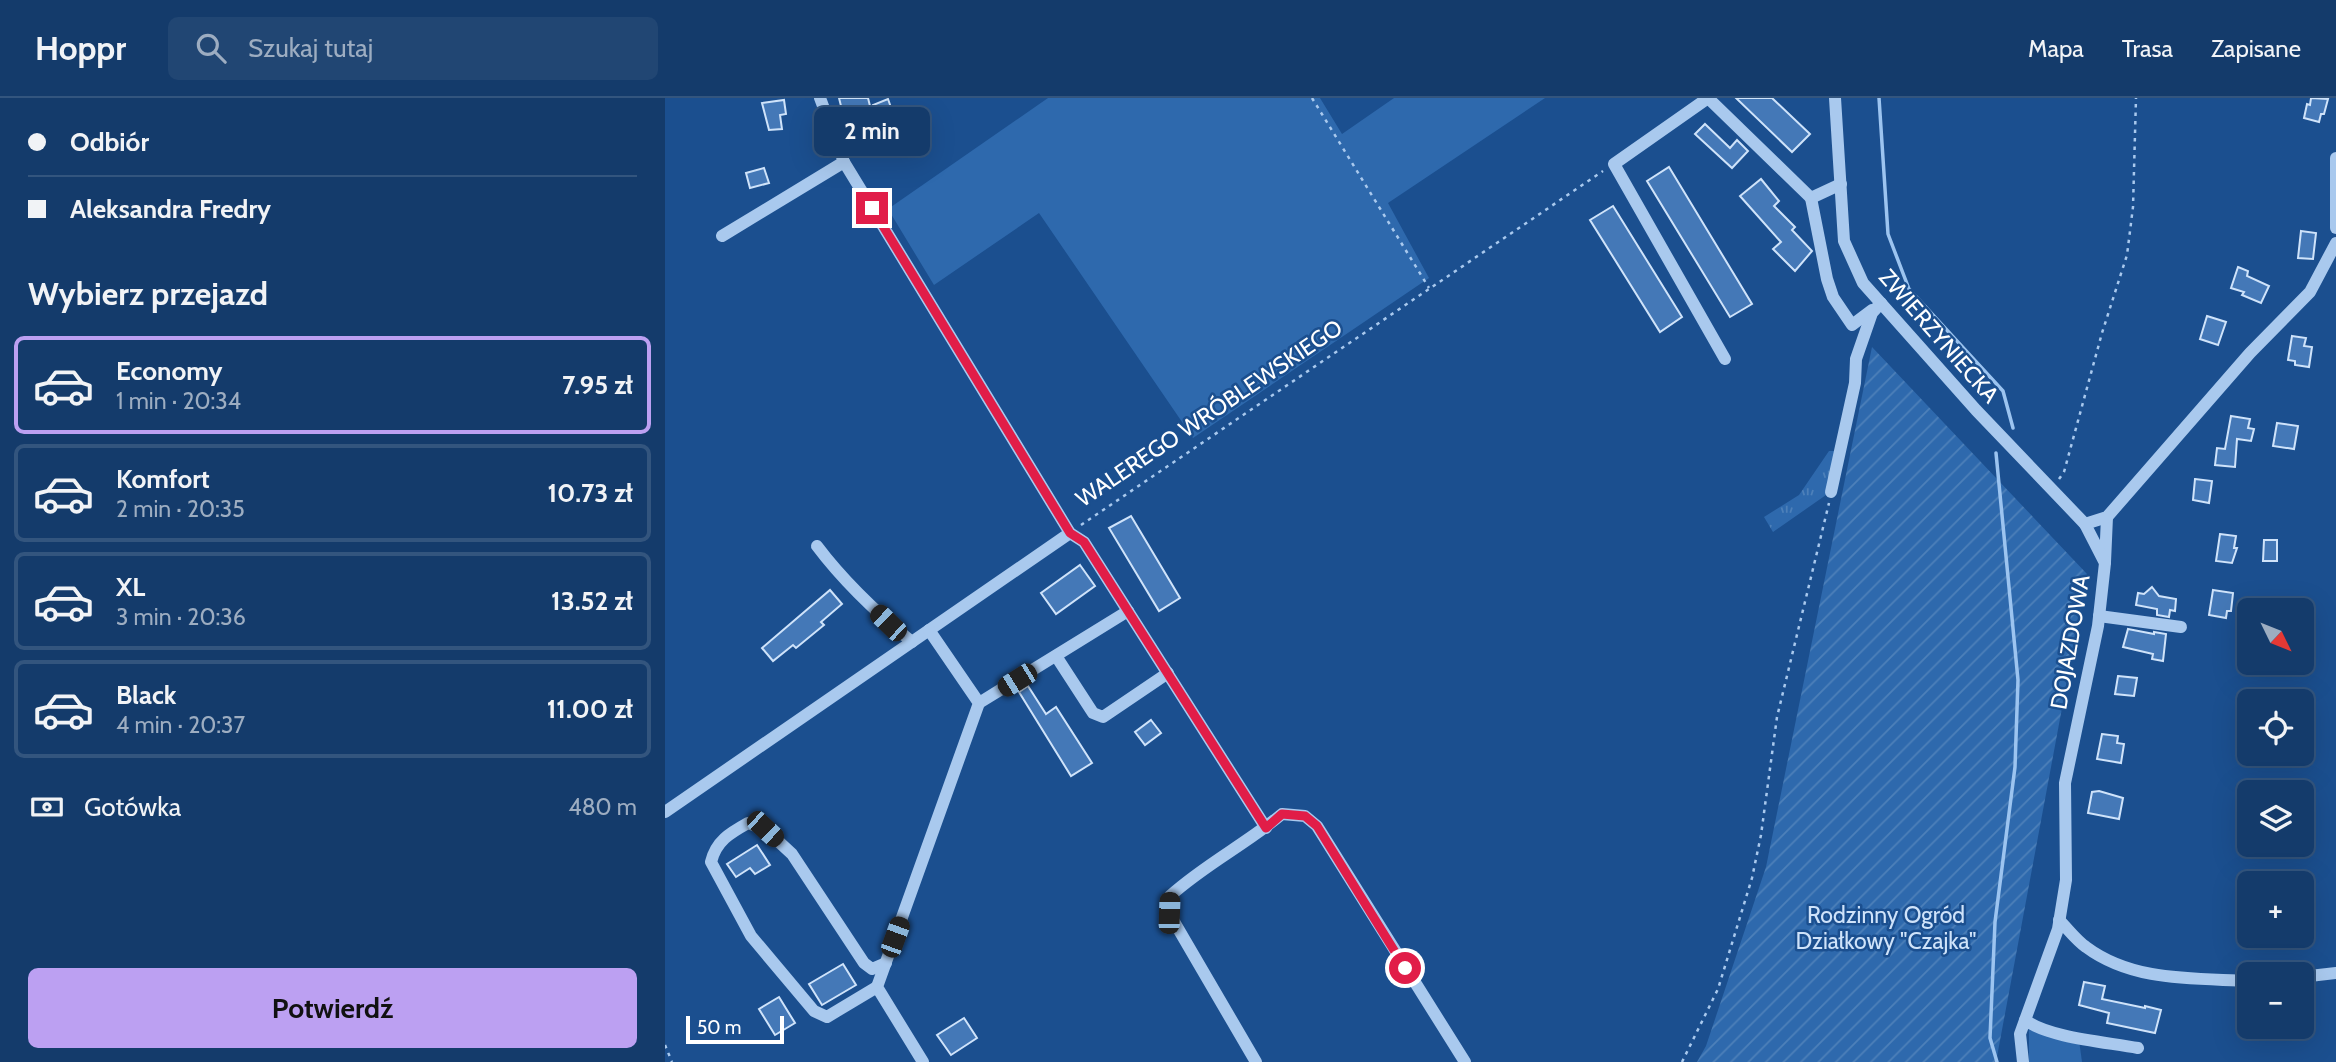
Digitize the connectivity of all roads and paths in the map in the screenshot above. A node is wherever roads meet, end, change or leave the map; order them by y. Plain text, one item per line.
1 (820, 98) edge
2 (1313, 98) edge
3 (1708, 98) edge
4 (1835, 98) edge
5 (2136, 98) edge
6 (2336, 158) edge
7 (844, 162) junction
8 (1614, 164) junction
9 (1841, 184) junction
10 (1811, 198) junction
11 (2335, 206) edge
12 (2336, 228) edge
13 (722, 236) dead end
14 (2336, 243) edge
15 (1429, 288) junction
16 (1881, 303) junction
17 (1725, 359) dead end
18 (2051, 489) junction
19 (1832, 492) joint
20 (2107, 517) junction
21 (2085, 524) junction
22 (1070, 533) junction
23 (817, 546) dead end
24 (2105, 563) junction
25 (1128, 611) junction
26 (2099, 616) junction
27 (2181, 627) dead end
28 (929, 630) junction
29 (912, 642) junction
30 (1056, 656) junction
31 (1168, 673) junction
32 (979, 703) junction
33 (665, 812) edge
34 (1266, 828) junction
35 (2060, 920) junction
36 (886, 963) junction
37 (2336, 973) edge
38 (2314, 976) edge
39 (2237, 980) edge
40 (877, 987) junction
41 (2025, 1020) junction
42 (665, 1045) edge
43 (2138, 1048) dead end
44 (673, 1062) edge
45 (923, 1062) edge
46 (1256, 1062) edge
47 (1465, 1062) edge
48 (1682, 1062) edge
49 (2023, 1062) edge

1 - 7 street
2 - 15 path
3 - 8 street
3 - 10 street
4 - 9 street, ZWIERZYNIECKA
5 - 18 path
6 - 11 street
7 - 13 street
7 - 22 street
8 - 15 path, WALEREGO WRÓBLEWSKIEGO
8 - 17 street
9 - 10 street
9 - 16 street, ZWIERZYNIECKA
10 - 16 street
11 - 12 street
14 - 20 street
15 - 22 path, WALEREGO WRÓBLEWSKIEGO
16 - 18 street, ZWIERZYNIECKA
16 - 19 street
18 - 21 street, ZWIERZYNIECKA
19 - 48 path
20 - 21 street
20 - 24 street
21 - 24 street, DOJAZDOWA
22 - 25 street
22 - 28 street, WALEREGO WRÓBLEWSKIEGO
23 - 29 street
24 - 26 street, DOJAZDOWA
25 - 30 street
25 - 31 street
26 - 27 street
26 - 35 street, DOJAZDOWA
28 - 29 street, WALEREGO WRÓBLEWSKIEGO
28 - 32 street
29 - 33 street, WALEREGO WRÓBLEWSKIEGO
30 - 31 street
30 - 32 street
31 - 34 street
32 - 36 street
34 - 46 street
34 - 47 street
35 - 39 street
35 - 41 street, DOJAZDOWA
36 - 40 street
36 - 40 street
37 - 38 street
40 - 45 street
41 - 43 street
41 - 49 street, DOJAZDOWA
42 - 44 path

